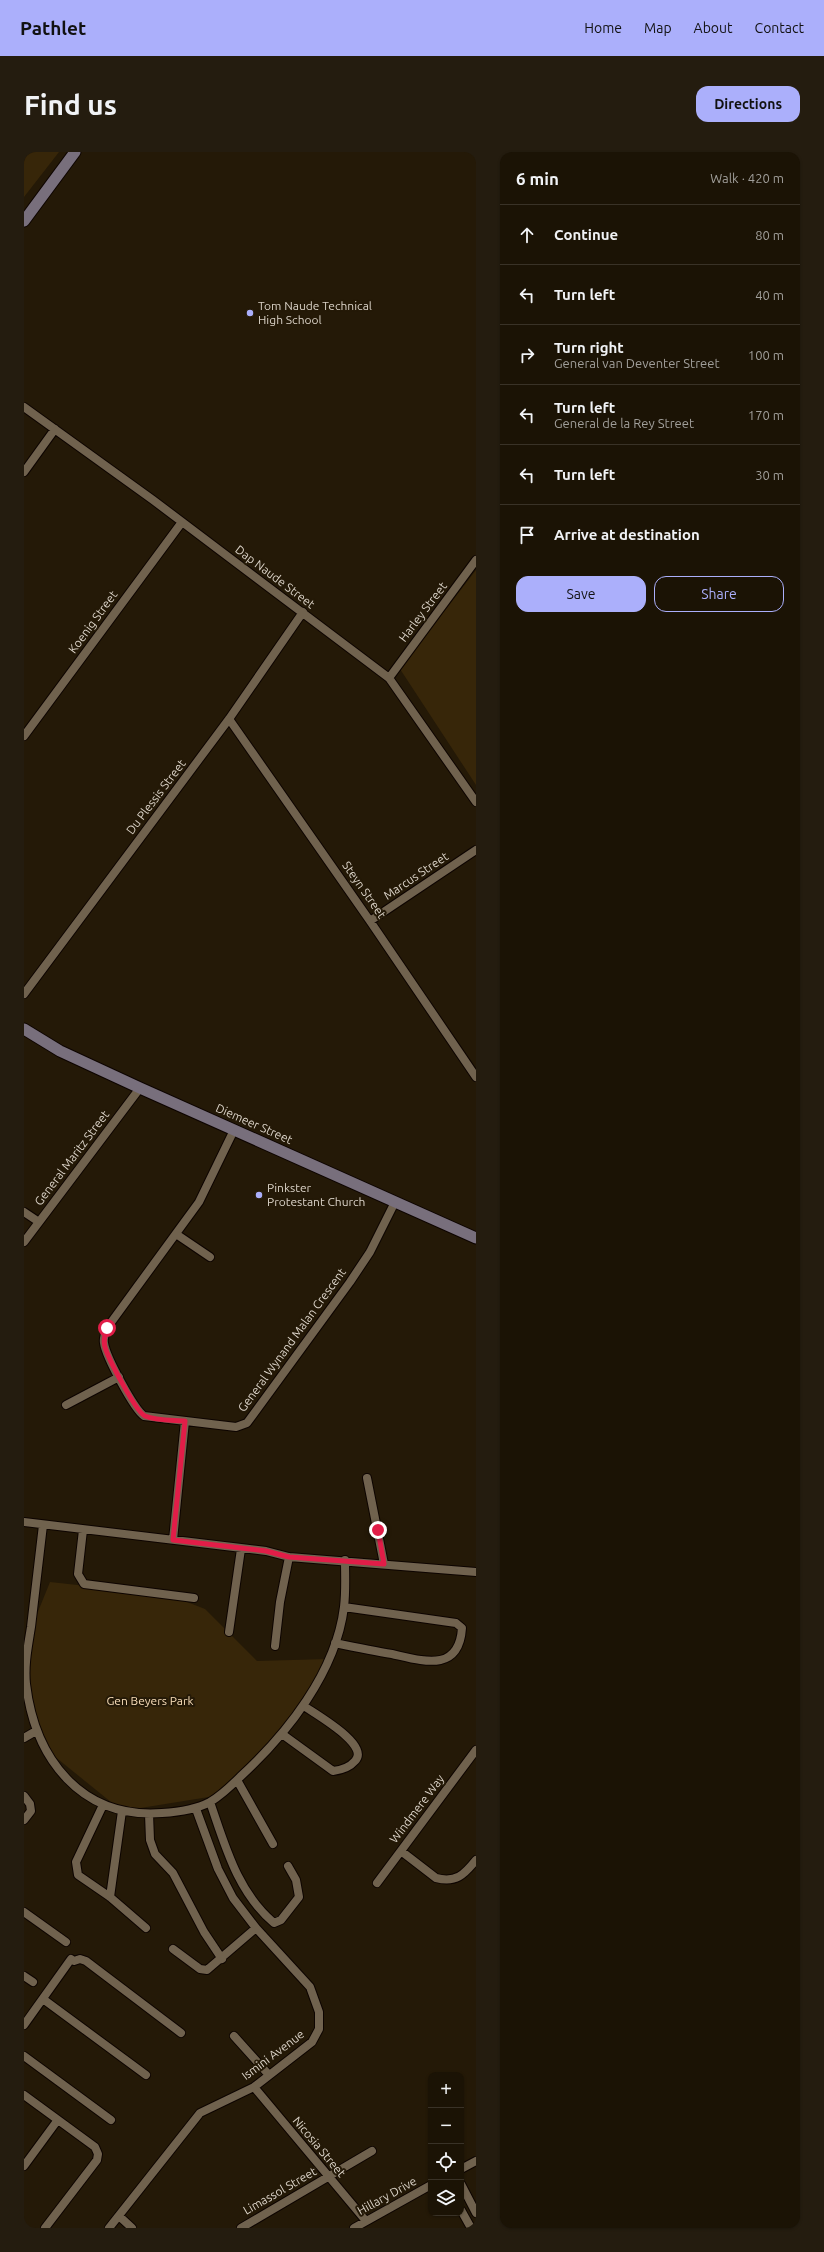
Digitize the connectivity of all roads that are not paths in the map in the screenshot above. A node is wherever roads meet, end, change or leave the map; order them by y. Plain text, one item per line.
1 (75, 152) edge
2 (24, 221) edge
3 (24, 407) edge
4 (55, 429) junction
5 (24, 472) edge
6 (182, 522) junction
7 (476, 560) edge
8 (303, 612) junction
9 (389, 678) junction
10 (229, 719) junction
11 (24, 736) edge
12 (476, 802) edge
13 (476, 850) edge
14 (370, 921) junction
15 (24, 994) edge
16 (24, 1029) edge
17 (476, 1077) edge
18 (140, 1088) junction
19 (234, 1130) junction
20 (395, 1202) junction
21 (24, 1212) edge
22 (39, 1222) junction
23 (176, 1234) junction
24 (476, 1238) edge
25 (24, 1242) edge
26 (210, 1257) dead end
27 (119, 1377) junction
28 (66, 1405) dead end
29 (185, 1421) junction
30 (367, 1478) dead end
31 (24, 1522) edge
32 (43, 1524) junction
33 (84, 1530) junction
34 (173, 1540) junction
35 (241, 1549) junction
36 (289, 1557) junction
37 (345, 1560) junction
38 (384, 1564) junction
39 (476, 1572) edge
40 (194, 1598) dead end
41 (344, 1607) junction
42 (229, 1632) dead end
43 (335, 1643) junction
44 (275, 1646) dead end
45 (26, 1696) edge
46 (304, 1706) junction
47 (36, 1732) junction
48 (282, 1734) junction
49 (24, 1738) edge
50 (476, 1750) edge
51 (238, 1780) junction
52 (24, 1796) edge
53 (210, 1802) junction
54 (103, 1806) junction
55 (196, 1809) junction
56 (122, 1811) junction
57 (148, 1814) junction
58 (24, 1820) edge
59 (273, 1844) dead end
60 (401, 1851) junction
61 (476, 1860) edge
62 (288, 1866) dead end
63 (377, 1883) dead end
64 (110, 1897) junction
65 (24, 1912) edge
66 (146, 1928) dead end
67 (256, 1928) junction
68 (66, 1942) dead end
69 (173, 1949) dead end
70 (222, 1958) junction
71 (24, 1976) edge
72 (33, 1982) dead end
73 (43, 1999) junction
74 (24, 2025) edge
75 (181, 2033) dead end
76 (234, 2036) dead end
77 (24, 2056) edge
78 (146, 2075) dead end
79 (269, 2075) junction
80 (254, 2087) junction
81 (24, 2095) edge
82 (111, 2120) dead end
83 (57, 2121) junction
84 (372, 2151) dead end
85 (476, 2161) edge
86 (24, 2166) edge
87 (464, 2167) edge
88 (328, 2177) junction
89 (428, 2187) edge
90 (464, 2190) edge
91 (476, 2213) edge
92 (464, 2215) edge
93 (119, 2216) junction
94 (366, 2221) junction
95 (45, 2228) edge
96 (109, 2228) edge
97 (132, 2228) edge
98 (241, 2228) edge
99 (354, 2228) edge
100 (471, 2228) edge

1 - 2 street
3 - 4 street, Dap Naude Street
4 - 5 street
4 - 6 street, Dap Naude Street
6 - 8 street, Dap Naude Street
6 - 11 street, Koenig Street
7 - 9 street, Harley Street
8 - 9 street, Dap Naude Street
8 - 10 street, Du Plessis Street
9 - 12 street, Dap Naude Street
10 - 14 street, Steyn Street
10 - 15 street, Du Plessis Street
13 - 14 street, Marcus Street
14 - 17 street, Steyn Street
16 - 18 street, Diemeer Street
18 - 19 street, Diemeer Street
18 - 22 street, General Maritz Street
19 - 20 street, Diemeer Street
19 - 23 street, General Wynand Malan Crescent
20 - 24 street, Diemeer Street
20 - 29 street, General Wynand Malan Crescent
21 - 22 street
22 - 25 street, General Maritz Street
23 - 26 street
23 - 27 street, General Wynand Malan Crescent
27 - 28 street
27 - 29 street, General Wynand Malan Crescent
29 - 34 street
30 - 38 street
31 - 32 street
32 - 33 street
32 - 45 street
33 - 34 street
33 - 40 street
34 - 35 street
35 - 36 street
35 - 42 street
36 - 37 street
36 - 44 street
37 - 38 street
37 - 41 street
38 - 39 street
41 - 43 street
41 - 43 street
43 - 46 street
45 - 47 street
46 - 48 street
46 - 48 street
47 - 49 street
47 - 54 street
48 - 51 street
50 - 60 street, Windmere Way
51 - 53 street
51 - 59 street
52 - 58 street
53 - 55 street
53 - 62 street
54 - 56 street
54 - 64 street
55 - 57 street
55 - 67 street, Ismini Avenue
56 - 57 street
56 - 64 street
57 - 70 street
60 - 61 street
60 - 63 street, Windmere Way
64 - 66 street
65 - 68 street
67 - 70 street
67 - 79 street, Ismini Avenue
69 - 70 street
71 - 72 street
73 - 74 street
73 - 75 street
73 - 78 street
76 - 79 street
77 - 82 street
79 - 80 street, Ismini Avenue
80 - 88 street, Nicosia Street
80 - 93 street, Ismini Avenue
81 - 83 street
83 - 86 street
83 - 95 street
84 - 88 street, Limassol Street
85 - 87 street
88 - 94 street, Nicosia Street
88 - 98 street, Limassol Street
89 - 94 street, Hillary Drive
90 - 91 street
92 - 100 street
93 - 96 street, Ismini Avenue
93 - 97 street
94 - 99 street, Hillary Drive

